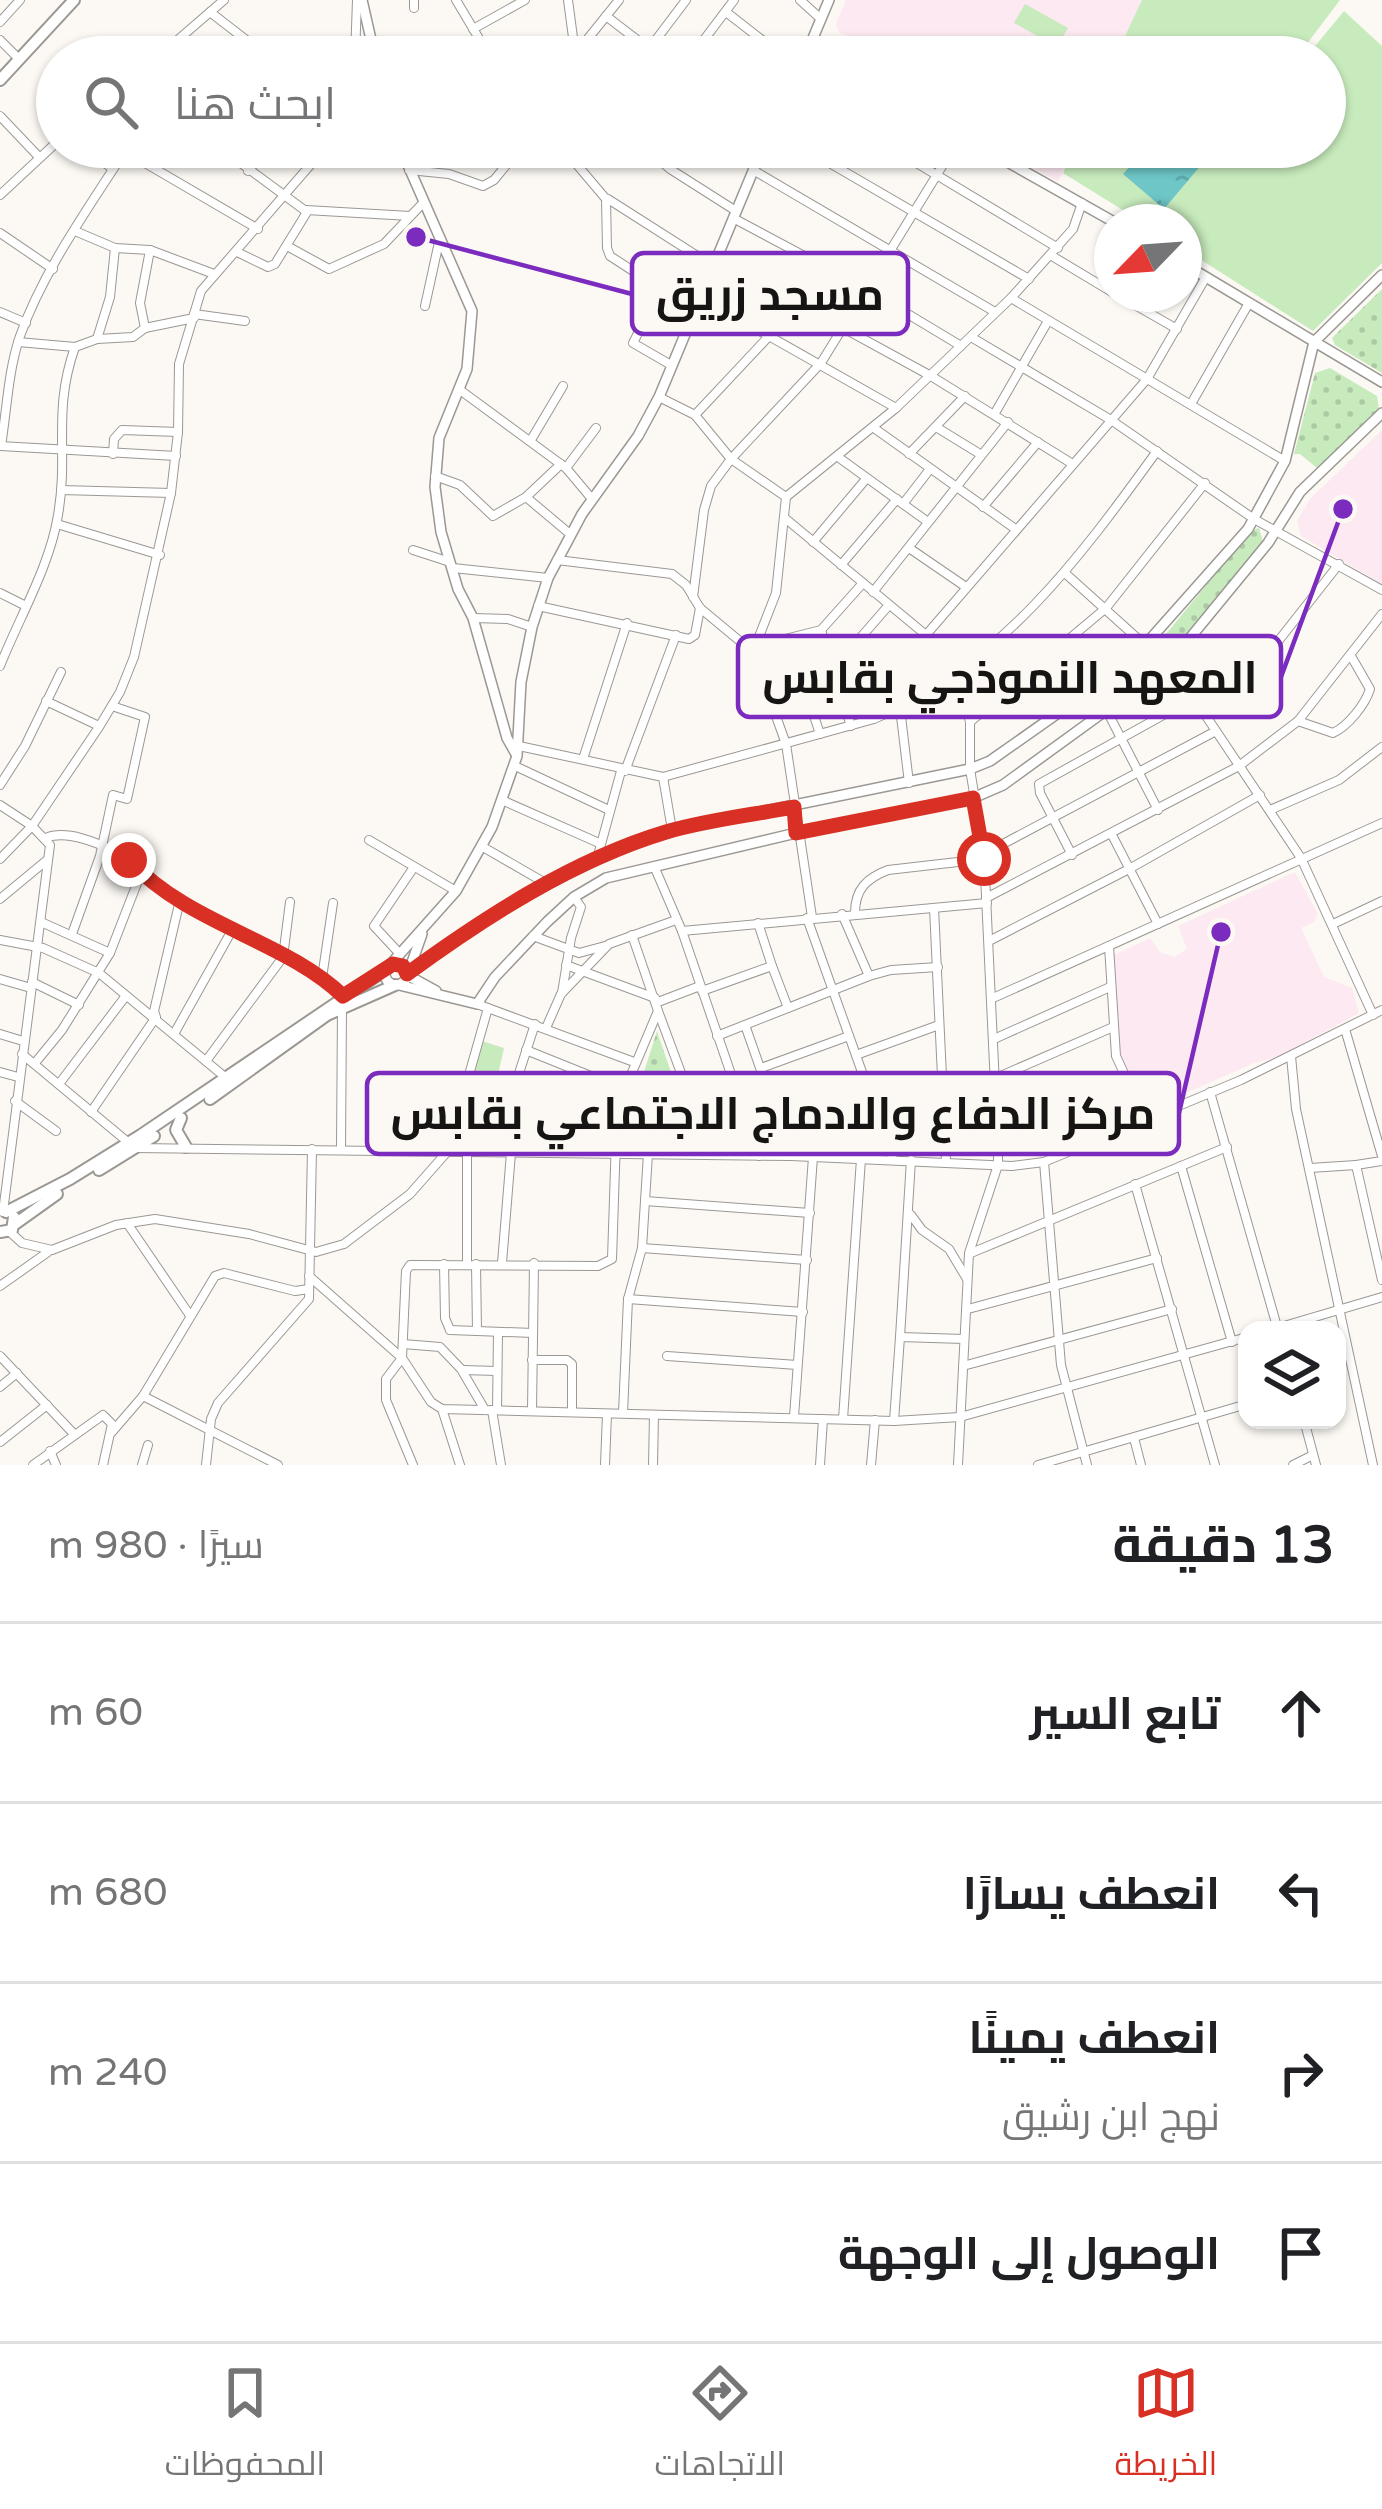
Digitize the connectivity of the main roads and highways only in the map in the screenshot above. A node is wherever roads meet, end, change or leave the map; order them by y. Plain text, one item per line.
1 (74, 0) edge
2 (40, 36) edge
3 (36, 40) edge
4 (0, 80) edge
5 (389, 966) road end
6 (403, 978) road end
7 (343, 1002) junction
8 (181, 1118) junction
9 (132, 1146) junction
10 (186, 1147) road end
11 (3, 1212) edge
12 (8, 1230) edge

1 - 2 main road
3 - 4 main road
5 - 7 main road
6 - 7 main road
7 - 8 main road
7 - 9 main road
8 - 9 main road
8 - 10 main road
9 - 11 main road
9 - 12 main road
11 - 12 main road

